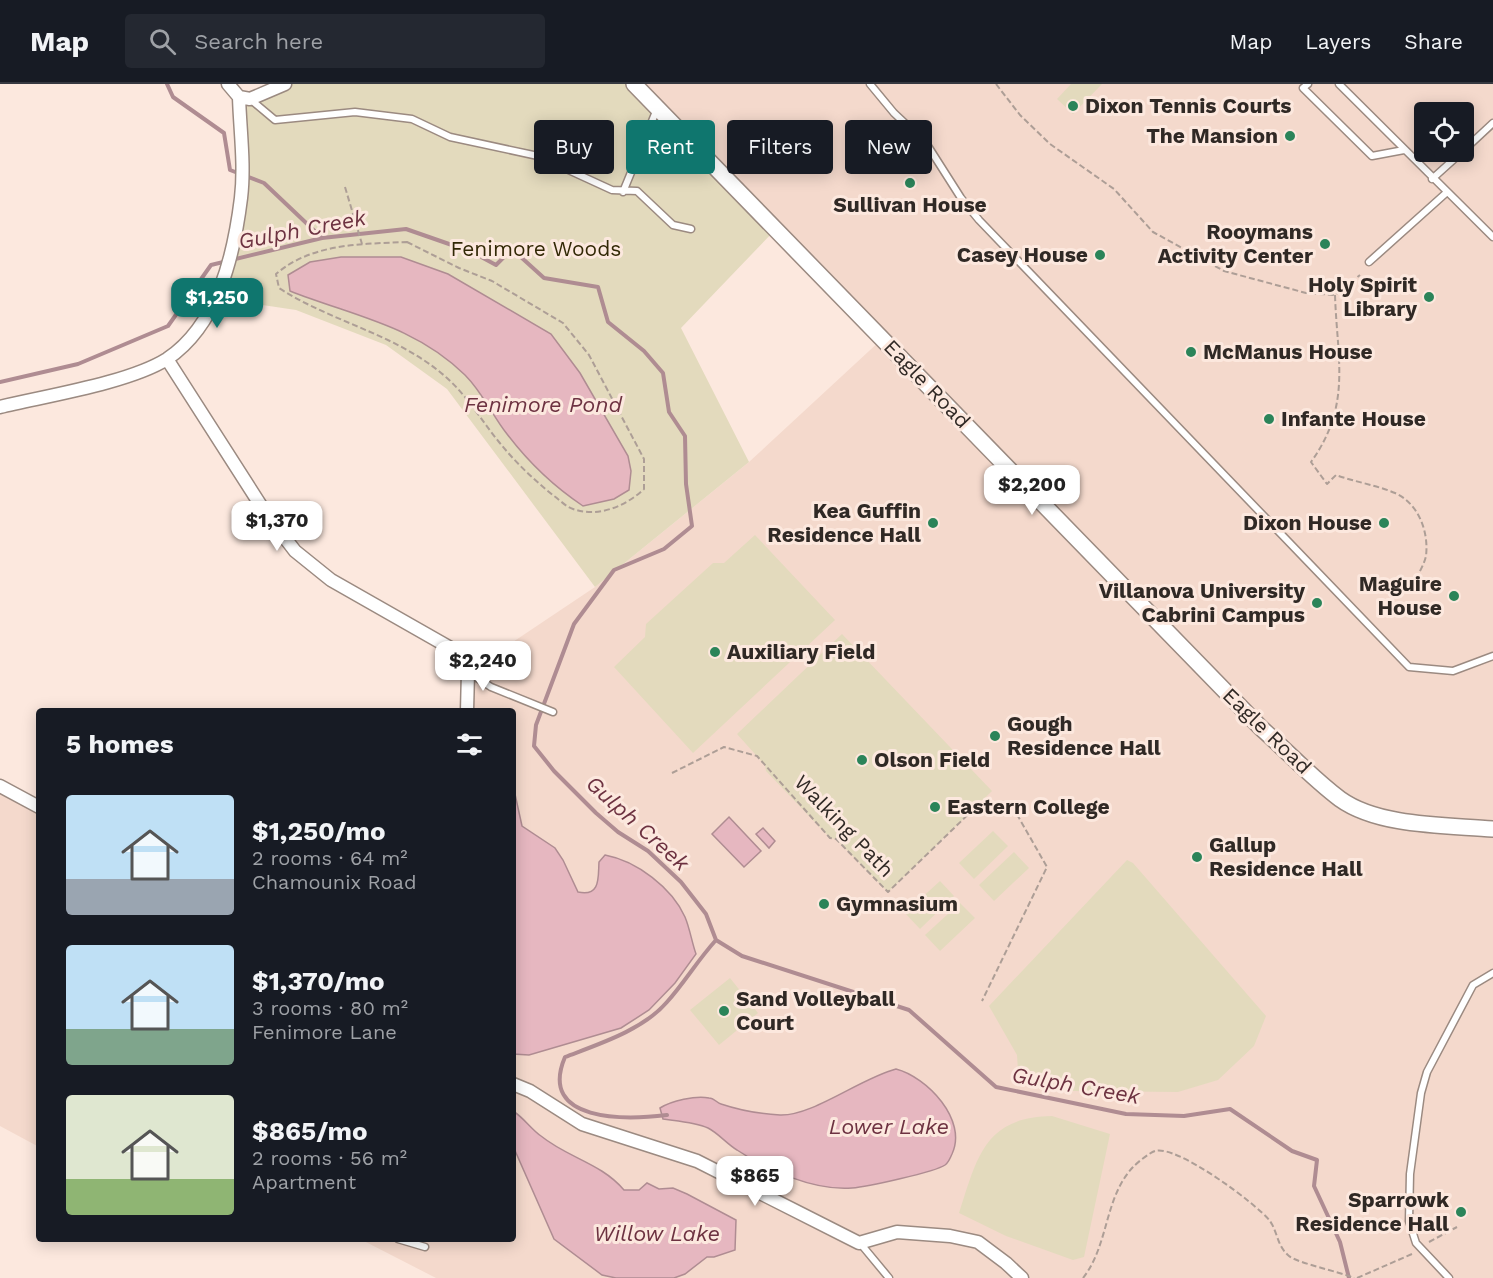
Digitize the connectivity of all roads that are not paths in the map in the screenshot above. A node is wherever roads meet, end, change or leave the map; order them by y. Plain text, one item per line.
1 (228, 84) edge
2 (285, 84) edge
3 (634, 84) edge
4 (870, 84) edge
5 (1308, 84) edge
6 (1339, 84) edge
7 (244, 98) junction
8 (657, 109) junction
9 (1493, 123) edge
10 (1474, 141) edge
11 (1404, 150) junction
12 (1451, 162) edge
13 (1432, 179) junction
14 (623, 192) junction
15 (1446, 193) junction
16 (691, 229) dead end
17 (1493, 237) edge
18 (1369, 262) dead end
19 (166, 359) junction
20 (0, 407) edge
21 (1493, 656) edge
22 (468, 672) junction
23 (467, 708) edge
24 (553, 712) dead end
25 (0, 786) edge
26 (36, 805) edge
27 (1493, 829) edge
28 (1493, 974) edge
29 (516, 1085) edge
30 (408, 1242) edge
31 (859, 1243) junction
32 (425, 1247) dead end
33 (1018, 1276) edge
34 (889, 1278) edge
35 (1449, 1278) edge

1 - 7 street
2 - 7 street
3 - 8 street, Eagle Road
4 - 21 lane
5 - 11 lane
6 - 11 lane
7 - 14 lane
7 - 19 street
8 - 14 lane
8 - 27 street, Eagle Road
9 - 10 lane
11 - 13 lane
12 - 13 lane
13 - 15 lane
14 - 16 lane
15 - 17 lane
15 - 18 lane
19 - 20 street
19 - 22 street
22 - 23 street
22 - 24 lane
25 - 26 street
28 - 35 lane
29 - 31 street
30 - 32 lane
31 - 33 street
31 - 34 lane

